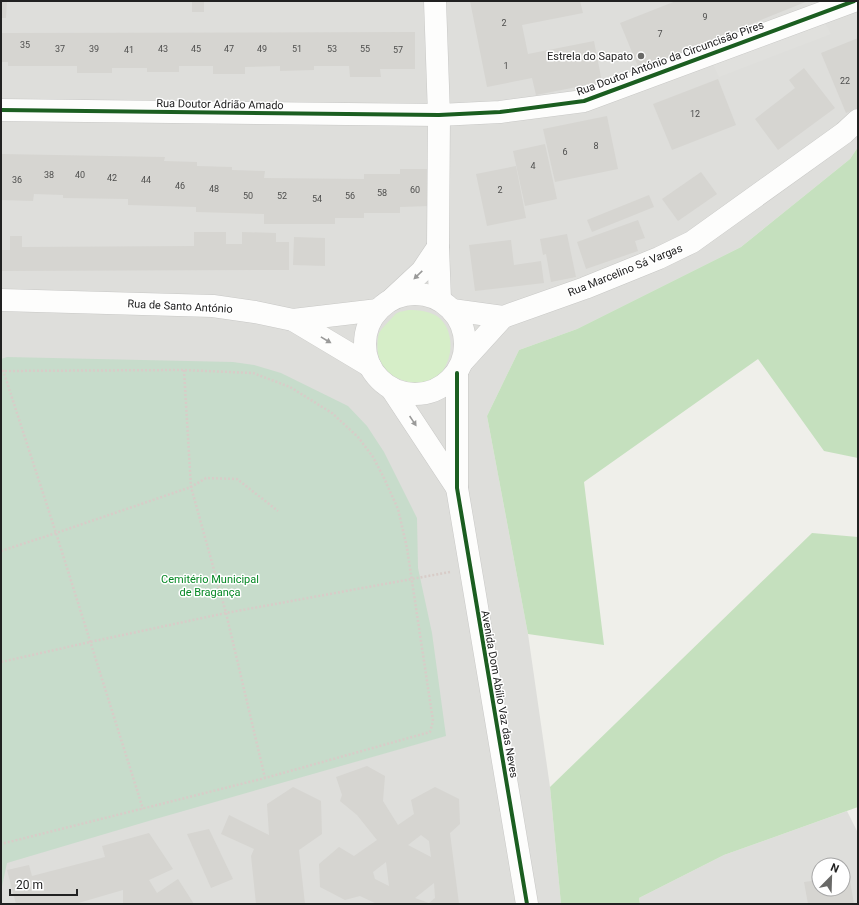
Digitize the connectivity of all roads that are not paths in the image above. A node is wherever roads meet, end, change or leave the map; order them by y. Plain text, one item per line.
1 (435, 1) edge
2 (854, 1) edge
3 (1, 110) edge
4 (439, 115) junction
5 (858, 120) edge
6 (438, 247) junction
7 (1, 300) edge
8 (385, 304) junction
9 (446, 305) junction
10 (503, 317) junction
11 (293, 320) junction
12 (370, 366) junction
13 (460, 367) junction
14 (391, 388) junction
15 (457, 488) junction
16 (527, 904) edge

1 - 4 street
2 - 4 street, Rua Doutor António da Circuncisão Pires
3 - 4 street, Rua Doutor Adrião Amado
4 - 6 street
5 - 10 street, Rua Marcelino Sá Vargas
6 -> 8 street
6 - 9 street
7 - 11 street, Rua de Santo António
8 - 9 street
8 - 11 street
8 - 12 street
9 - 10 street, Rua Marcelino Sá Vargas
9 - 13 street
10 - 13 street
11 -> 12 street, Rua de Santo António
12 - 14 street
13 - 14 street
13 - 15 street
14 -> 15 street
15 - 16 street, Avenida Dom Abílio Vaz das Neves

